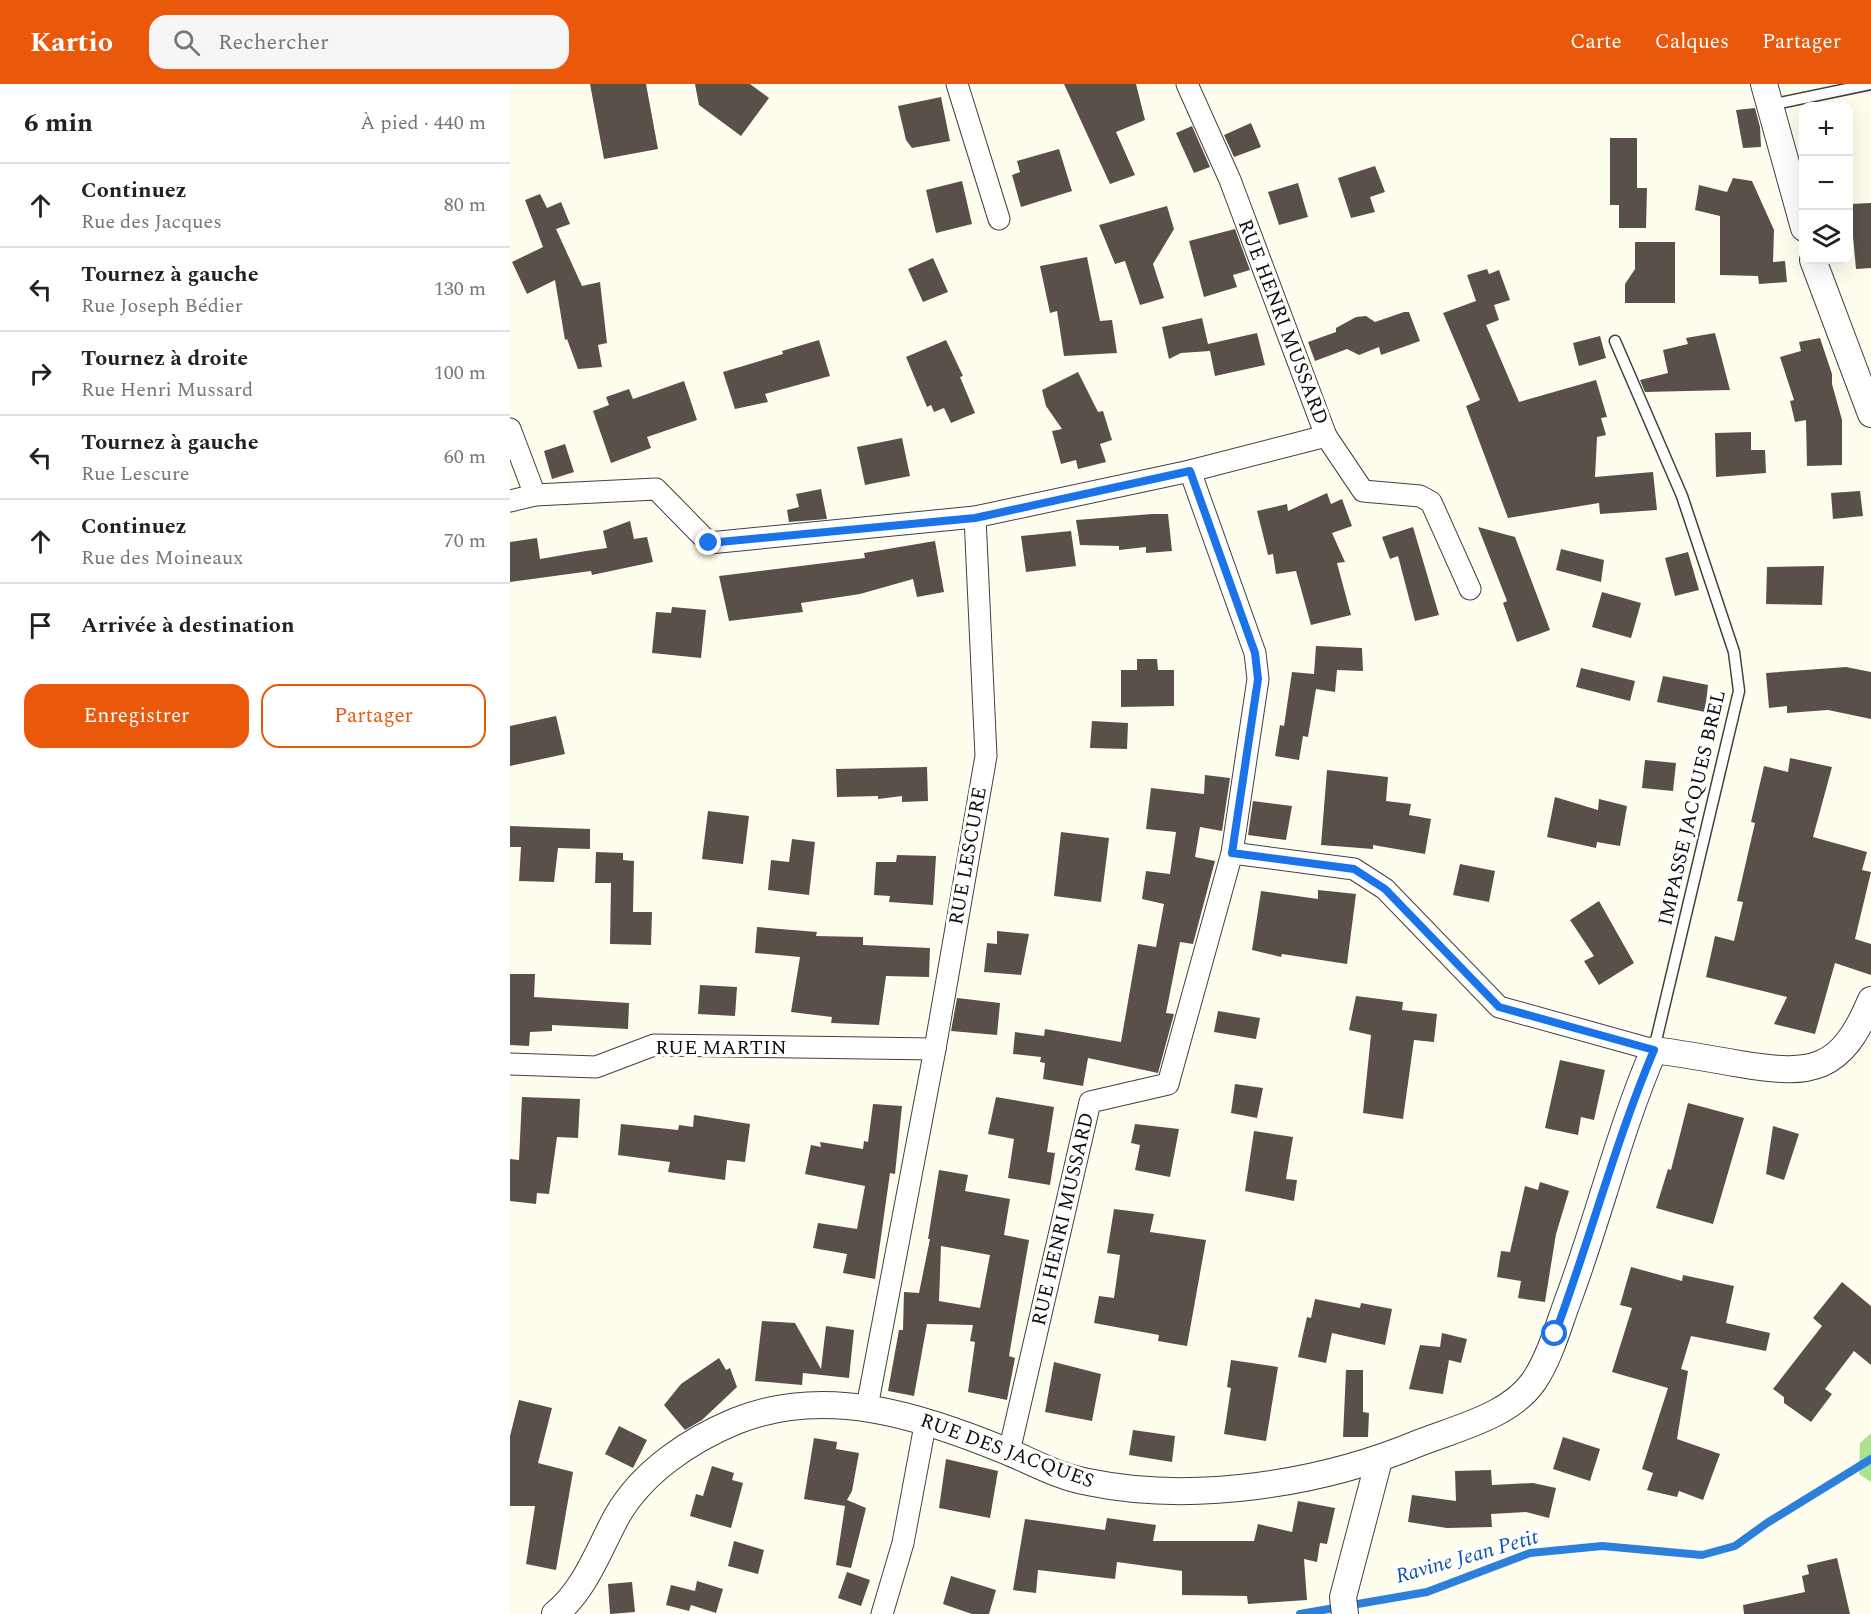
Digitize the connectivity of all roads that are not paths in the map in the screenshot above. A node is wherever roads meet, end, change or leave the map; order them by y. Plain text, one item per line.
1 (957, 84) edge
2 (1187, 84) edge
3 (1871, 84) edge
4 (1767, 95) edge
5 (1799, 213) edge
6 (999, 219) dead end
7 (1815, 264) edge
8 (1615, 341) dead end
9 (1871, 414) edge
10 (510, 429) edge
11 (1326, 435) junction
12 (1190, 471) junction
13 (535, 495) junction
14 (510, 501) edge
15 (975, 518) junction
16 (1470, 589) dead end
17 (1232, 853) junction
18 (1871, 1000) edge
19 (935, 1049) junction
20 (1654, 1050) junction
21 (510, 1064) edge
22 (867, 1407) junction
23 (926, 1420) junction
24 (1009, 1452) junction
25 (1379, 1460) junction
26 (1344, 1605) edge
27 (564, 1610) edge
28 (882, 1614) edge

1 - 6 street
2 - 11 street, RUE HENRI MUSSARD
3 - 4 lane
4 - 5 street
7 - 9 street
8 - 20 lane, IMPASSE JACQUES BREL
10 - 13 street
11 - 12 street, RUE HENRI MUSSARD
11 - 16 street
12 - 15 street
12 - 17 street, RUE HENRI MUSSARD
13 - 14 street
13 - 15 street
15 - 19 street, RUE LESCURE
17 - 20 street
17 - 24 street, RUE HENRI MUSSARD
18 - 20 street
19 - 21 street, RUE MARTIN
19 - 22 street, RUE LESCURE
20 - 25 street, RUE DES JACQUES
22 - 23 street, RUE DES JACQUES
22 - 27 street, RUE DES JACQUES
23 - 24 street, RUE DES JACQUES
23 - 28 street
24 - 25 street, RUE DES JACQUES
25 - 26 street

